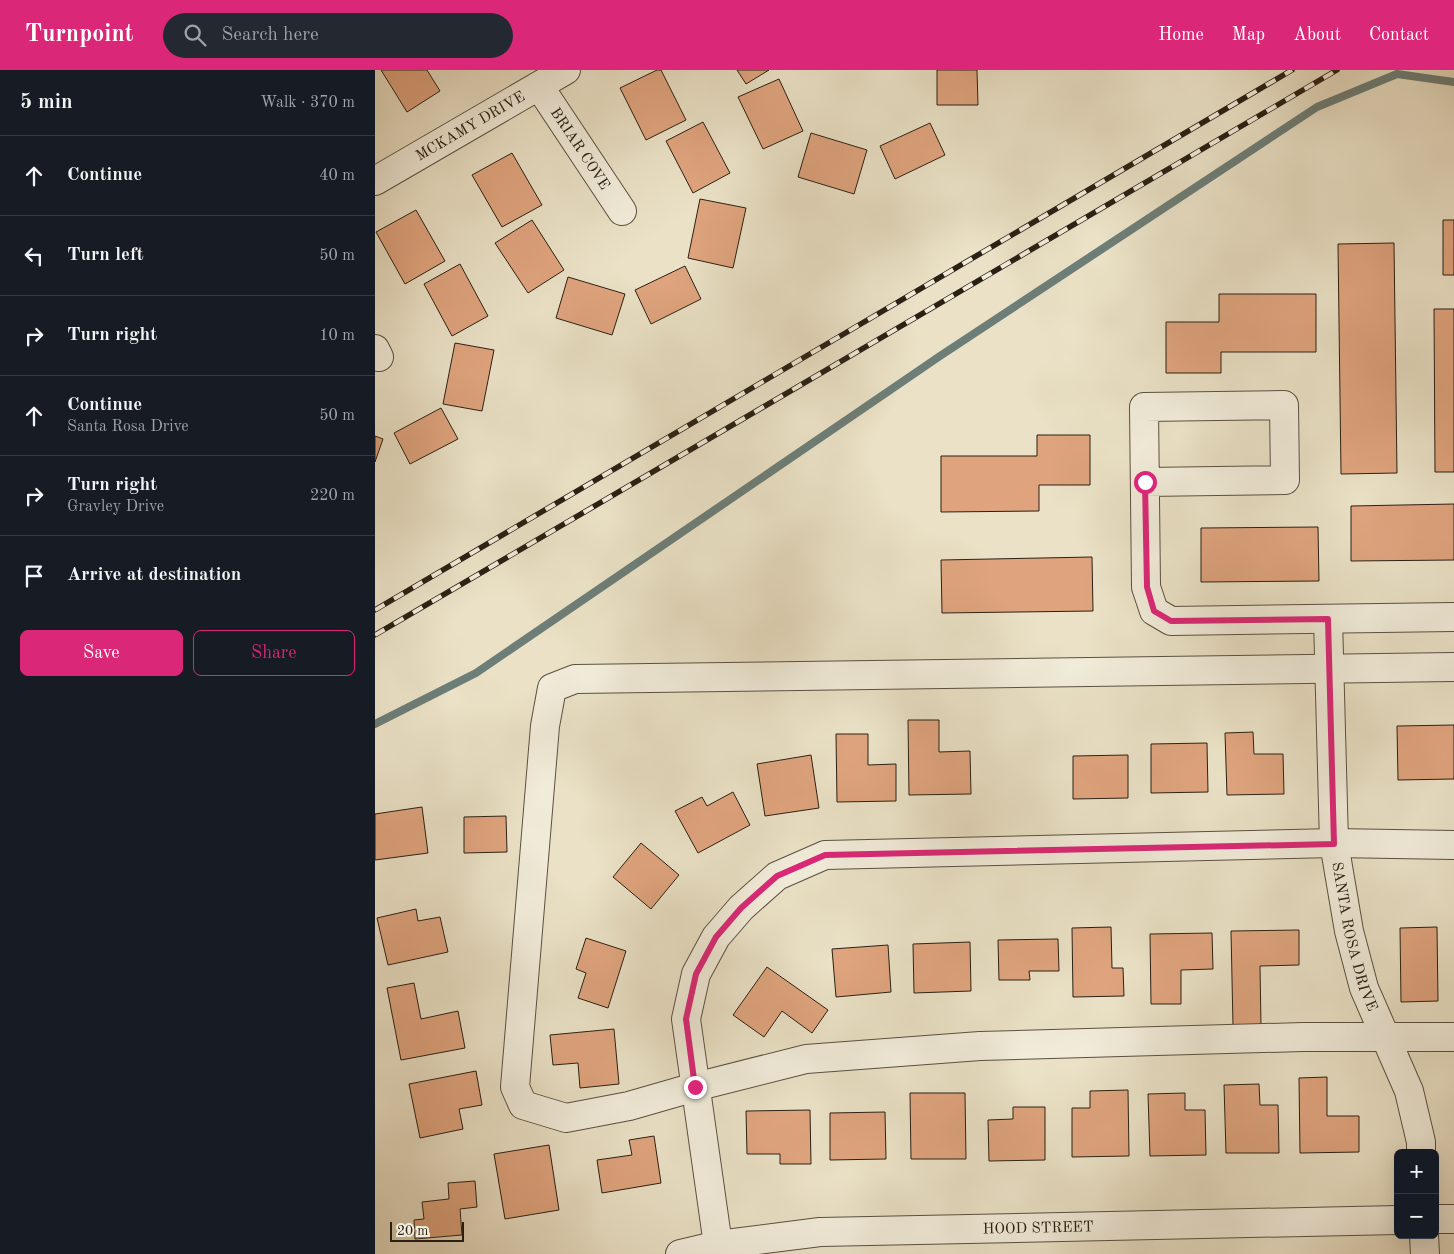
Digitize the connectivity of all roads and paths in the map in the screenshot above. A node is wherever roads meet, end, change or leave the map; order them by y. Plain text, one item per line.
1 (566, 70) edge
2 (539, 86) junction
3 (375, 181) edge
4 (622, 211) dead end
5 (1145, 482) junction
6 (1454, 617) edge
7 (1328, 619) junction
8 (1329, 660) junction
9 (1454, 667) edge
10 (1334, 844) junction
11 (1454, 845) edge
12 (1386, 1037) junction
13 (1454, 1037) edge
14 (695, 1087) junction
15 (1421, 1149) edge
16 (1439, 1219) edge
17 (1454, 1219) edge
18 (1394, 1220) edge
19 (1424, 1239) edge
20 (718, 1245) junction
21 (680, 1254) edge
22 (1425, 1254) edge

1 - 2 street, MCKAMY DRIVE
2 - 3 street, MCKAMY DRIVE
2 - 4 street, BRIAR COVE
5 - 5 street
5 - 7 street
6 - 7 street
7 - 8 street, SANTA ROSA DRIVE
8 - 9 street
8 - 10 street, SANTA ROSA DRIVE
8 - 14 street
10 - 11 street
10 - 12 street, SANTA ROSA DRIVE
10 - 14 street
12 - 13 street
12 - 14 street
12 - 15 street, SANTA ROSA DRIVE
14 - 20 street
16 - 17 street
18 - 20 street, HOOD STREET
19 - 22 street
20 - 21 street, HOOD STREET

